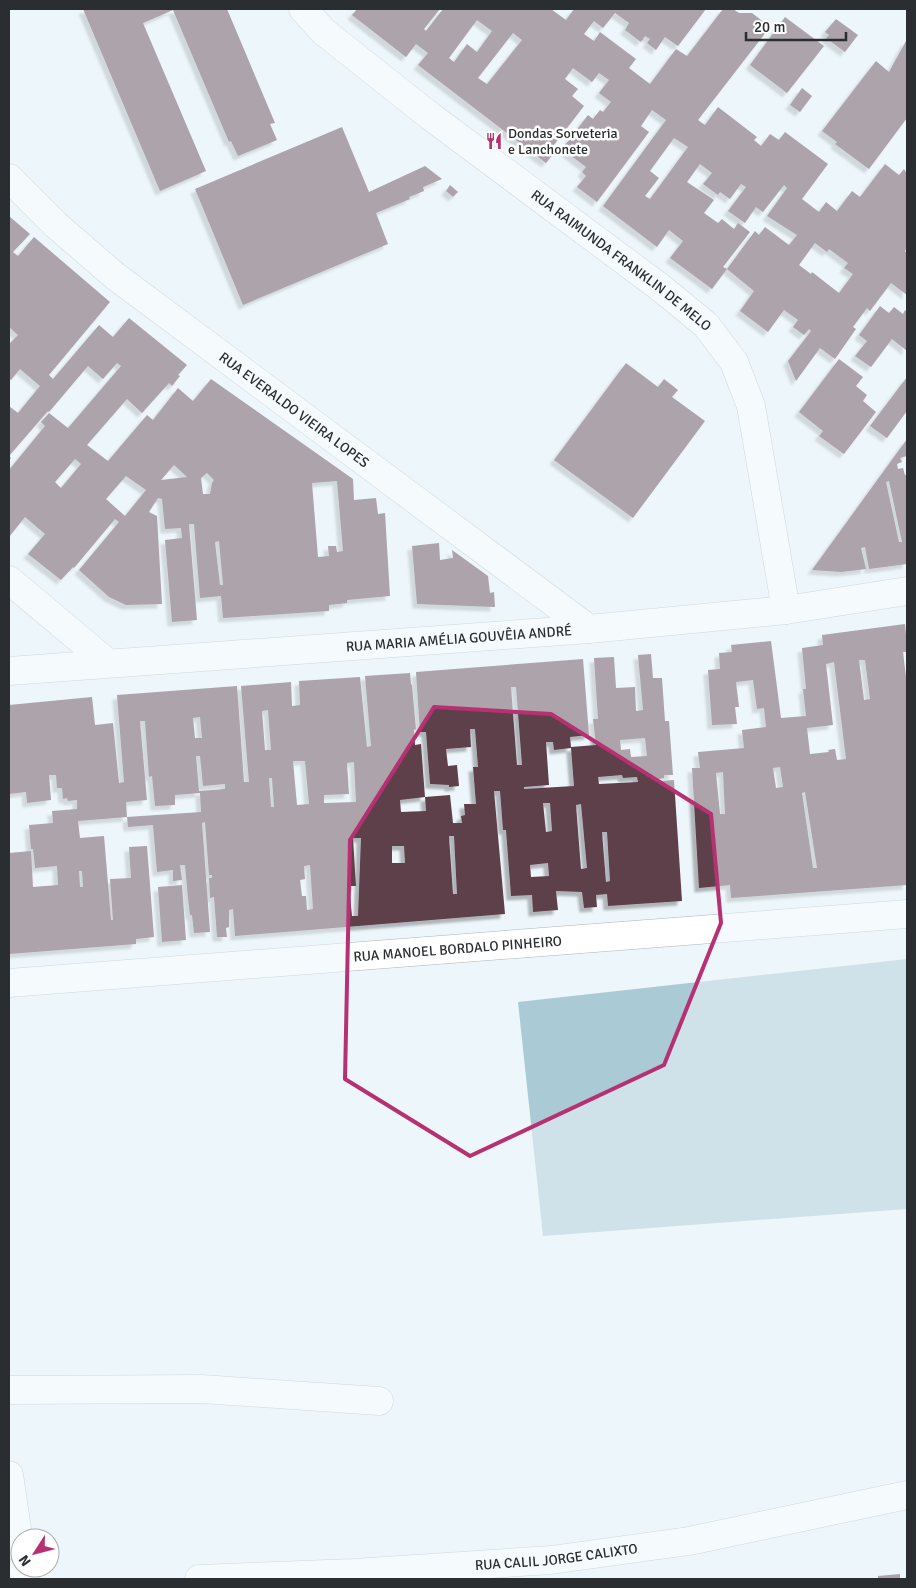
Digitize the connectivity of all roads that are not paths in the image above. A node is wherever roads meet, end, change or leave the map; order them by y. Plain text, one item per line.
1 (303, 9) edge
2 (9, 178) edge
3 (9, 580) edge
4 (907, 591) edge
5 (786, 610) junction
6 (590, 629) junction
7 (108, 663) junction
8 (9, 671) edge
9 (907, 914) edge
10 (9, 983) edge
11 (9, 1390) edge
12 (378, 1401) dead end
13 (9, 1475) edge
14 (907, 1494) edge
15 (17, 1528) edge
16 (199, 1579) edge

1 - 5 street, RUA RAIMUNDA FRANKLIN DE MELO
2 - 6 street, RUA EVERALDO VIEIRA LOPES
3 - 7 street
4 - 5 street, RUA MARIA AMÉLIA GOUVÊIA ANDRÉ
5 - 6 street, RUA MARIA AMÉLIA GOUVÊIA ANDRÉ
6 - 7 street, RUA MARIA AMÉLIA GOUVÊIA ANDRÉ
7 - 8 street, RUA MARIA AMÉLIA GOUVÊIA ANDRÉ
9 - 10 street, RUA MANOEL BORDALO PINHEIRO
11 - 12 street
13 - 15 street
14 - 16 street, RUA CALIL JORGE CALIXTO

